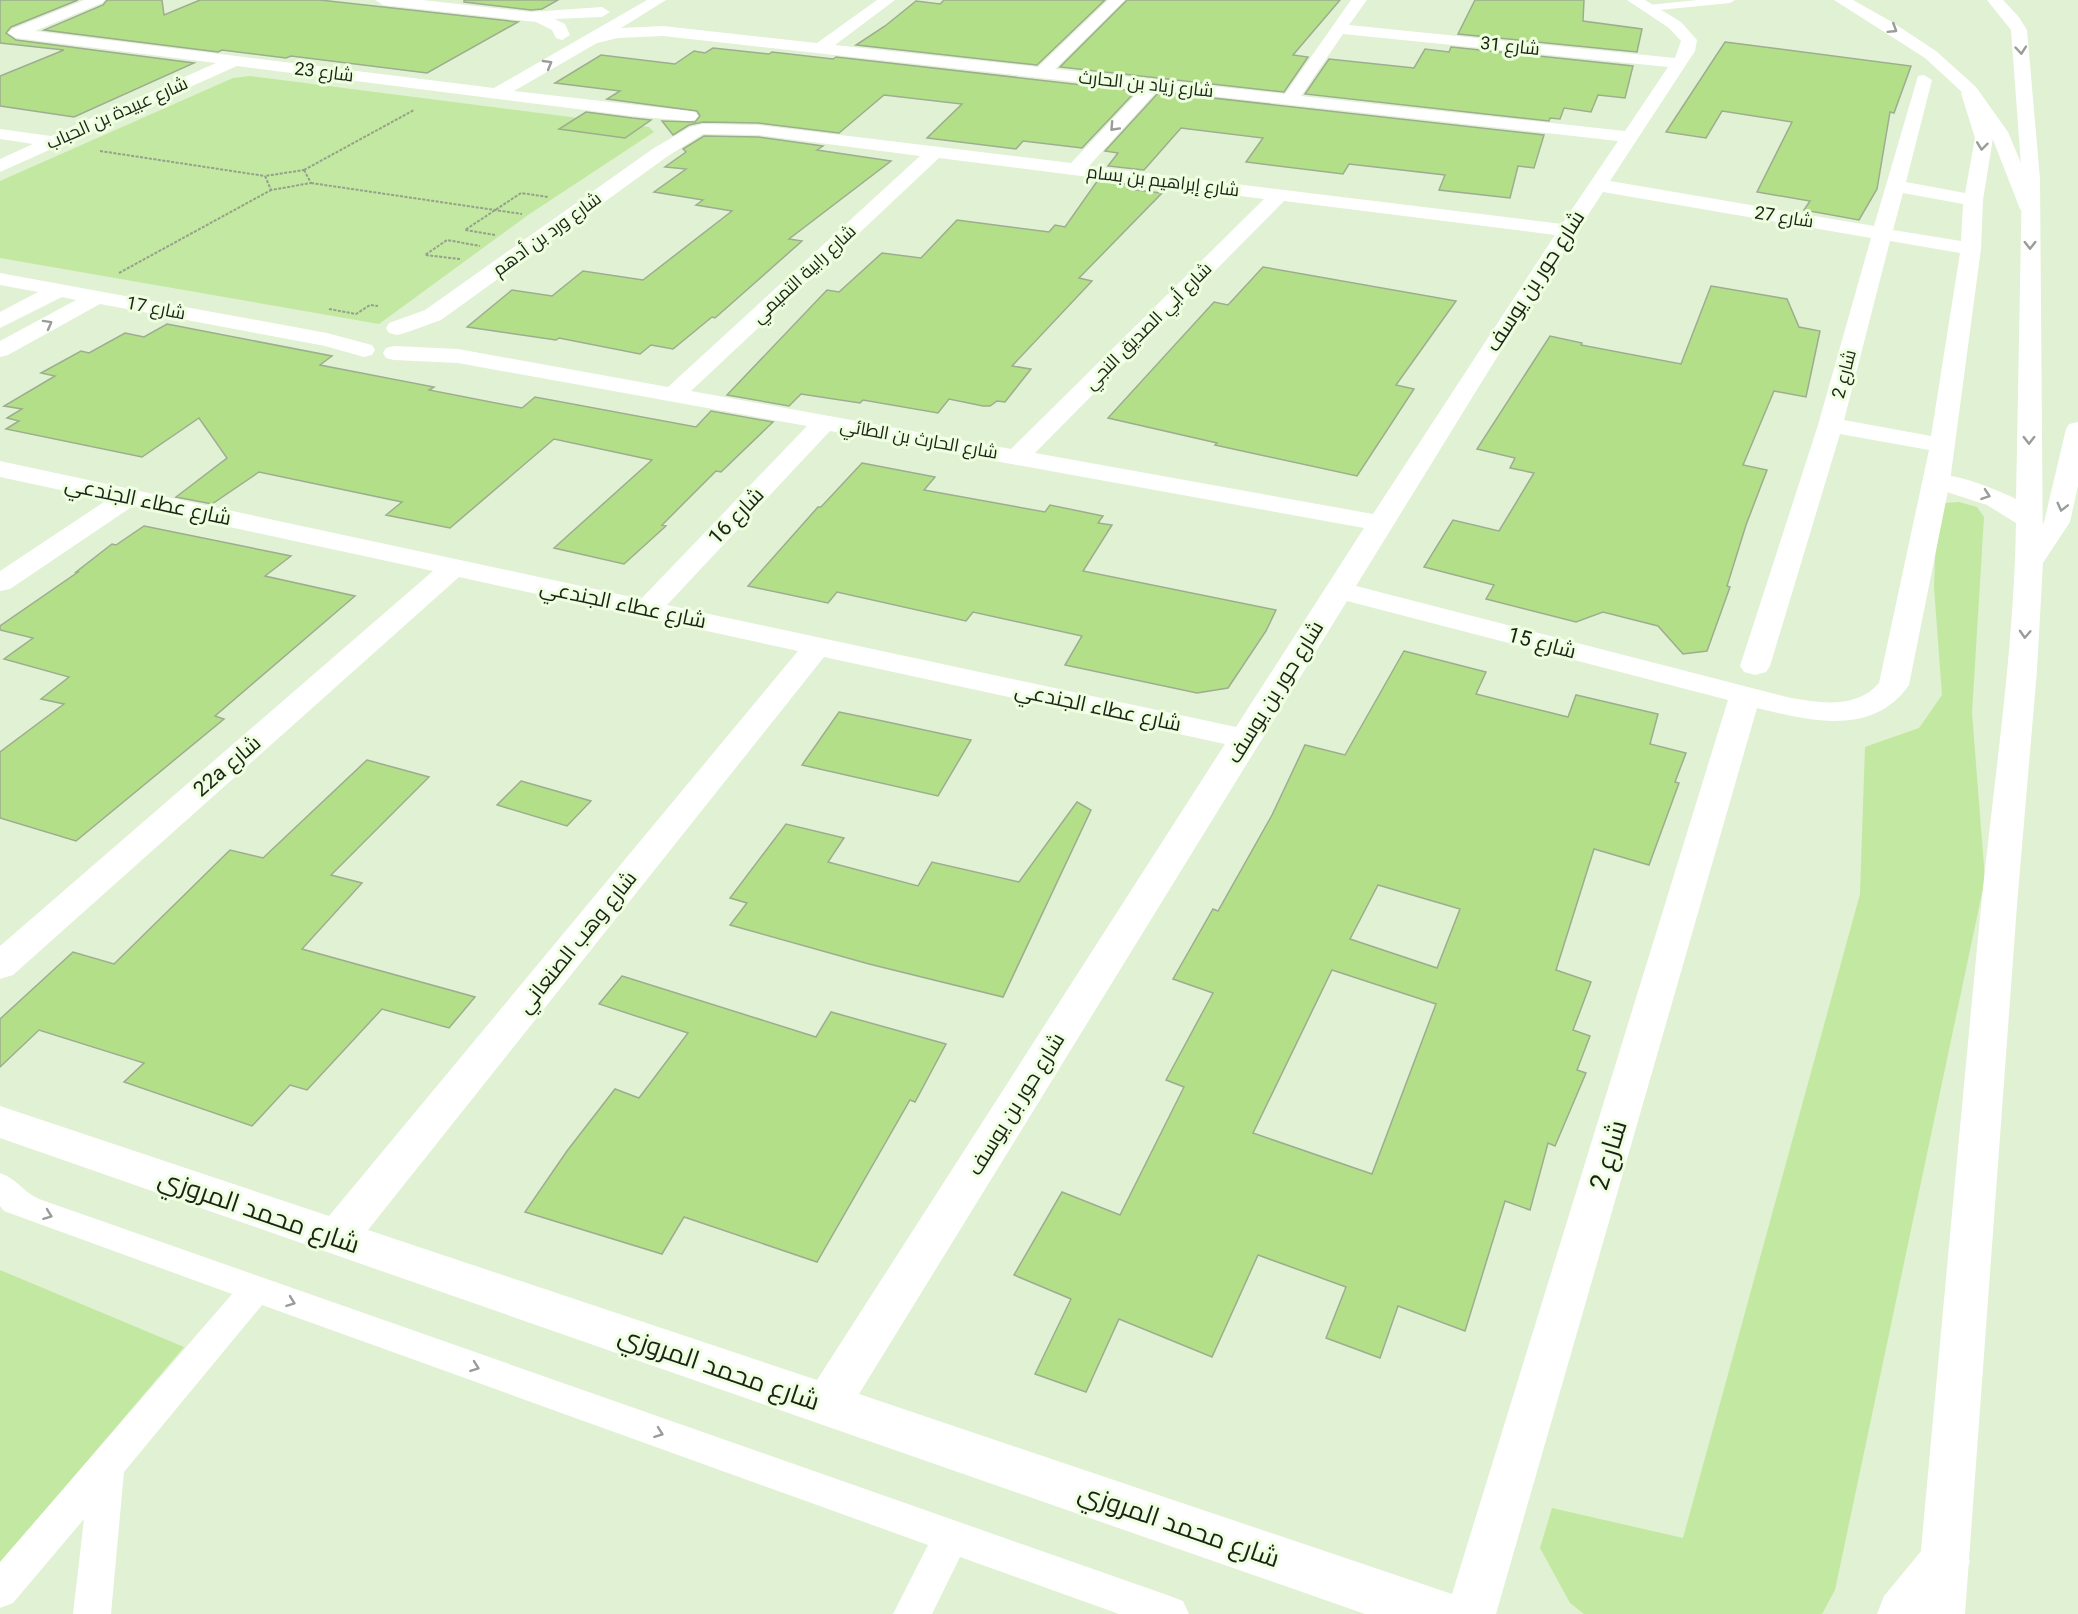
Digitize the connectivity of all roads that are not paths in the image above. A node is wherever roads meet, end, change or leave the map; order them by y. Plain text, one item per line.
1 (98, 0) edge
2 (383, 0) edge
3 (658, 0) edge
4 (887, 0) edge
5 (1117, 0) edge
6 (1359, 0) edge
7 (1730, 0) edge
8 (1842, 0) edge
9 (1995, 0) edge
10 (1642, 4) edge
11 (633, 14) junction
12 (528, 16) junction
13 (1339, 29) junction
14 (663, 31) junction
15 (8, 36) edge
16 (591, 39) junction
17 (820, 48) junction
18 (234, 61) junction
19 (1680, 63) junction
20 (1041, 72) junction
21 (484, 79) dead end
22 (1924, 80) dead end
23 (1154, 85) junction
24 (464, 90) junction
25 (1970, 93) junction
26 (497, 94) junction
27 (1289, 100) junction
28 (632, 111) junction
29 (700, 124) junction
30 (670, 127) junction
31 (0, 134) edge
32 (1629, 137) junction
33 (54, 142) junction
34 (661, 152) junction
35 (935, 152) junction
36 (0, 166) edge
37 (1075, 170) junction
38 (1598, 186) junction
39 (1896, 186) junction
40 (1279, 195) junction
41 (1973, 200) junction
42 (2030, 209) junction
43 (1568, 231) junction
44 (1882, 233) junction
45 (1971, 249) junction
46 (0, 279) edge
47 (59, 290) junction
48 (97, 297) junction
49 (433, 315) junction
50 (0, 321) edge
51 (397, 328) junction
52 (419, 338) junction
53 (369, 342) junction
54 (0, 350) edge
55 (394, 352) junction
56 (458, 356) junction
57 (673, 395) junction
58 (825, 422) junction
59 (1830, 425) junction
60 (2078, 429) edge
61 (1942, 445) junction
62 (1017, 457) junction
63 (0, 469) edge
64 (1937, 481) junction
65 (129, 497) junction
66 (2028, 520) junction
67 (1381, 523) junction
68 (2029, 564) junction
69 (454, 567) junction
70 (0, 583) edge
71 (1339, 590) junction
72 (647, 609) junction
73 (817, 646) junction
74 (1750, 681) junction
75 (1246, 739) junction
76 (0, 966) edge
77 (2, 1129) edge
78 (0, 1185) edge
79 (337, 1238) junction
80 (256, 1289) junction
81 (827, 1405) junction
82 (107, 1465) junction
83 (951, 1537) junction
84 (1946, 1560) junction
85 (0, 1590) edge
86 (92, 1614) edge
87 (912, 1614) edge
88 (1170, 1614) edge
89 (1438, 1614) edge
90 (1471, 1614) edge
91 (1902, 1614) edge
92 (1940, 1614) edge

1 - 15 main road
2 - 12 main road
3 - 11 main road
4 - 17 main road
5 - 20 main road
6 - 13 main road
7 - 10 lane
8 -> 25 main road
9 -> 42 main road
10 - 19 main road, شارع حور بن يوسف
11 - 14 main road, شارع زياد بن الحارث
11 - 16 main road
12 - 12 main road
13 - 19 main road, شارع 31
13 - 27 main road
14 - 16 main road, شارع زياد بن الحارث
14 - 17 main road, شارع زياد بن الحارث
15 - 18 main road, شارع 23
26 -> 16 main road
17 - 20 main road, شارع زياد بن الحارث
18 - 24 main road, شارع 23
18 - 33 main road, شارع عبيدة بن الحباب
19 - 32 main road, شارع حور بن يوسف
20 - 23 main road, شارع زياد بن الحارث
21 - 24 main road
22 - 39 main road, شارع 2
23 - 27 main road, شارع زياد بن الحارث
23 -> 37 main road
24 - 26 main road, شارع 23
25 -> 41 main road, شارع 15
25 - 42 main road
26 - 28 main road, شارع 23
27 - 32 main road, شارع زياد بن الحارث
28 - 29 main road, شارع 23
28 - 30 main road, شارع 23
29 - 30 main road
29 - 34 main road, شارع ورد بن أدهم
29 - 35 main road, شارع إبراهيم بن بسام
30 - 34 main road, شارع ورد بن أدهم
31 - 33 main road
32 - 38 main road, شارع حور بن يوسف
33 - 36 main road, شارع عبيدة بن الحباب
34 - 49 main road, شارع ورد بن أدهم
35 - 37 main road, شارع إبراهيم بن بسام
35 - 57 main road, شارع رابية التميمي
37 - 40 main road, شارع إبراهيم بن بسام
38 - 43 main road, شارع حور بن يوسف
38 - 44 main road, شارع 27
39 - 41 main road
39 - 44 main road, شارع 2
40 - 43 main road, شارع إبراهيم بن بسام
40 - 62 main road, شارع أبي الصديق النجي
41 - 45 main road, شارع 15
42 -> 66 main road
43 - 67 main road, شارع حور بن يوسف
44 - 45 main road, شارع 27
44 - 59 main road, شارع 2
45 - 61 main road, شارع 15
46 - 47 main road, شارع 17
47 - 48 main road, شارع 17
47 - 50 main road
48 - 53 main road, شارع 17
54 -> 48 main road
49 - 51 main road, شارع ورد بن أدهم
49 - 52 main road, شارع ورد بن أدهم
51 - 52 main road, شارع الحارث بن الطائي
51 - 53 main road, شارع ورد بن أدهم
52 - 55 main road
52 - 56 main road, شارع الحارث بن الطائي
53 - 55 main road, شارع 17
55 - 56 main road, شارع الحارث بن الطائي
56 - 57 main road, شارع الحارث بن الطائي
57 - 58 main road, شارع الحارث بن الطائي
58 - 62 main road, شارع الحارث بن الطائي
58 - 72 main road, شارع 16
59 - 61 main road
59 - 74 main road, شارع 2
60 -> 68 main road
61 - 64 main road, شارع 15
62 - 67 main road, شارع الحارث بن الطائي
63 - 65 main road, شارع عطاء الجندعي
64 -> 66 main road
64 - 74 main road, شارع 15
65 - 69 main road, شارع عطاء الجندعي
65 - 70 main road
66 - 68 main road
67 - 71 main road, شارع حور بن يوسف
68 -> 84 main road
69 - 72 main road, شارع عطاء الجندعي
69 - 76 main road, 22a شارع
71 - 74 main road, شارع 15
71 - 75 main road, شارع حور بن يوسف
72 - 73 main road, شارع عطاء الجندعي
73 - 75 main road, شارع عطاء الجندعي
73 - 79 main road, شارع وهب الصنعاني
74 - 90 main road, شارع 2
75 - 81 main road, شارع حور بن يوسف
77 - 79 main road, شارع محمد المروزي
78 -> 80 lane
79 - 81 main road, شارع محمد المروزي
80 - 82 lane
80 -> 83 lane
81 - 89 main road, شارع محمد المروزي
82 - 85 lane
82 - 86 lane
83 - 87 lane
83 - 88 lane
84 - 91 main road
84 - 92 main road

